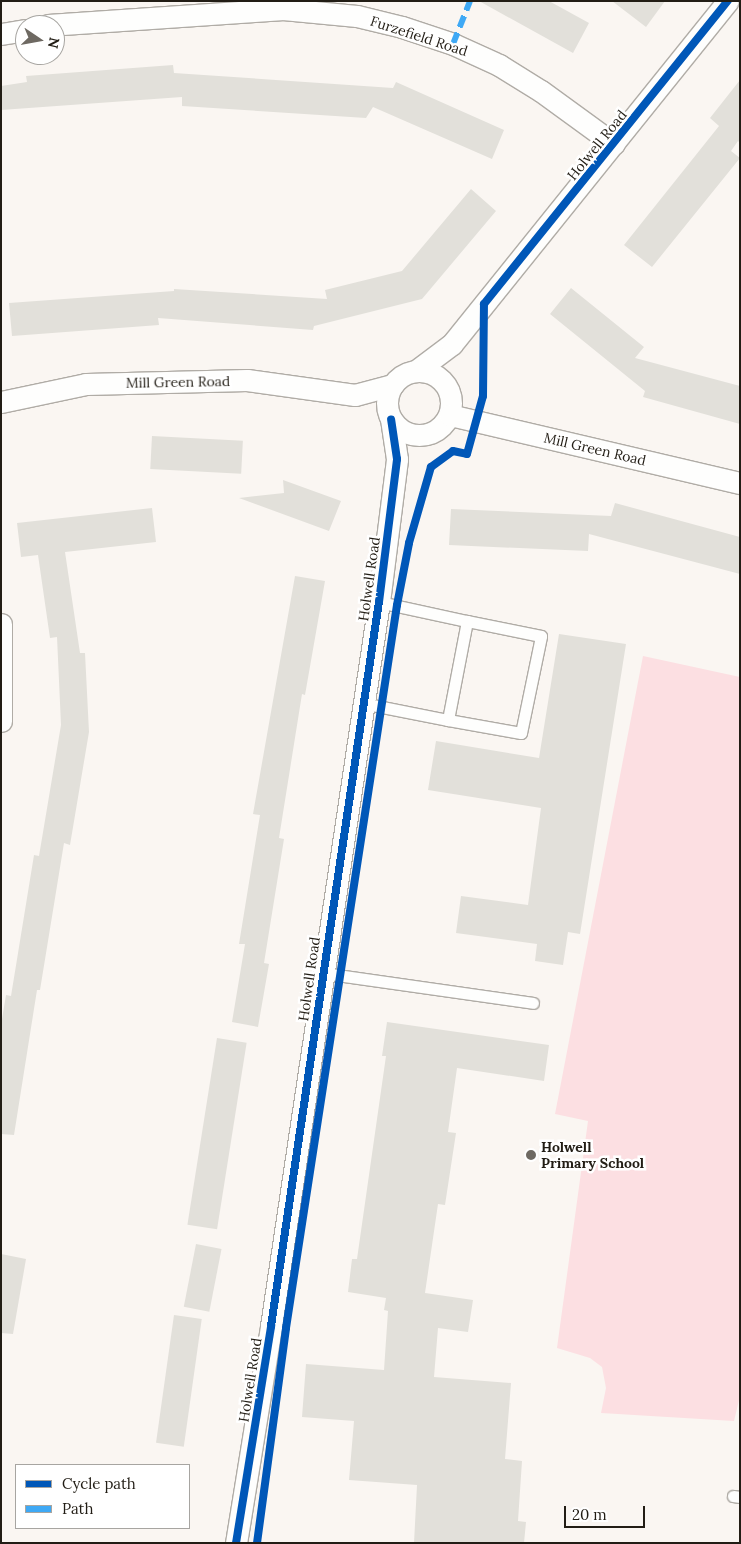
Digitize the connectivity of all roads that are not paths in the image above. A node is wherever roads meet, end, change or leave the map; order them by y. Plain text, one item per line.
1 (728, 1) edge
2 (283, 5) edge
3 (65, 24) edge
4 (15, 32) edge
5 (1, 34) edge
6 (614, 144) junction
7 (452, 344) junction
8 (416, 371) junction
9 (393, 385) junction
10 (450, 392) junction
11 (355, 395) junction
12 (1, 402) edge
13 (450, 415) junction
14 (390, 417) junction
15 (740, 483) edge
16 (379, 602) junction
17 (467, 621) junction
18 (1, 624) edge
19 (362, 703) junction
20 (448, 720) junction
21 (1, 721) edge
22 (323, 973) junction
23 (533, 1003) dead end
24 (236, 1543) edge

1 - 6 street, Holwell Road
2 - 3 street, Furzefield Road
2 - 6 street, Furzefield Road
4 - 5 street
6 - 7 street, Holwell Road
7 - 8 street, Holwell Road
7 - 10 street
8 - 9 street
8 - 10 street
9 - 11 street, Mill Green Road
9 - 14 street
10 - 13 street
11 - 12 street, Mill Green Road
11 - 14 street, Mill Green Road
13 - 14 street
13 - 15 street, Mill Green Road
14 - 16 street, Holwell Road
16 - 17 lane
16 - 19 street, Holwell Road
17 - 20 lane
17 - 20 lane
18 - 21 street
19 - 20 lane
19 - 22 street, Holwell Road
22 - 23 lane
22 - 24 street, Holwell Road

